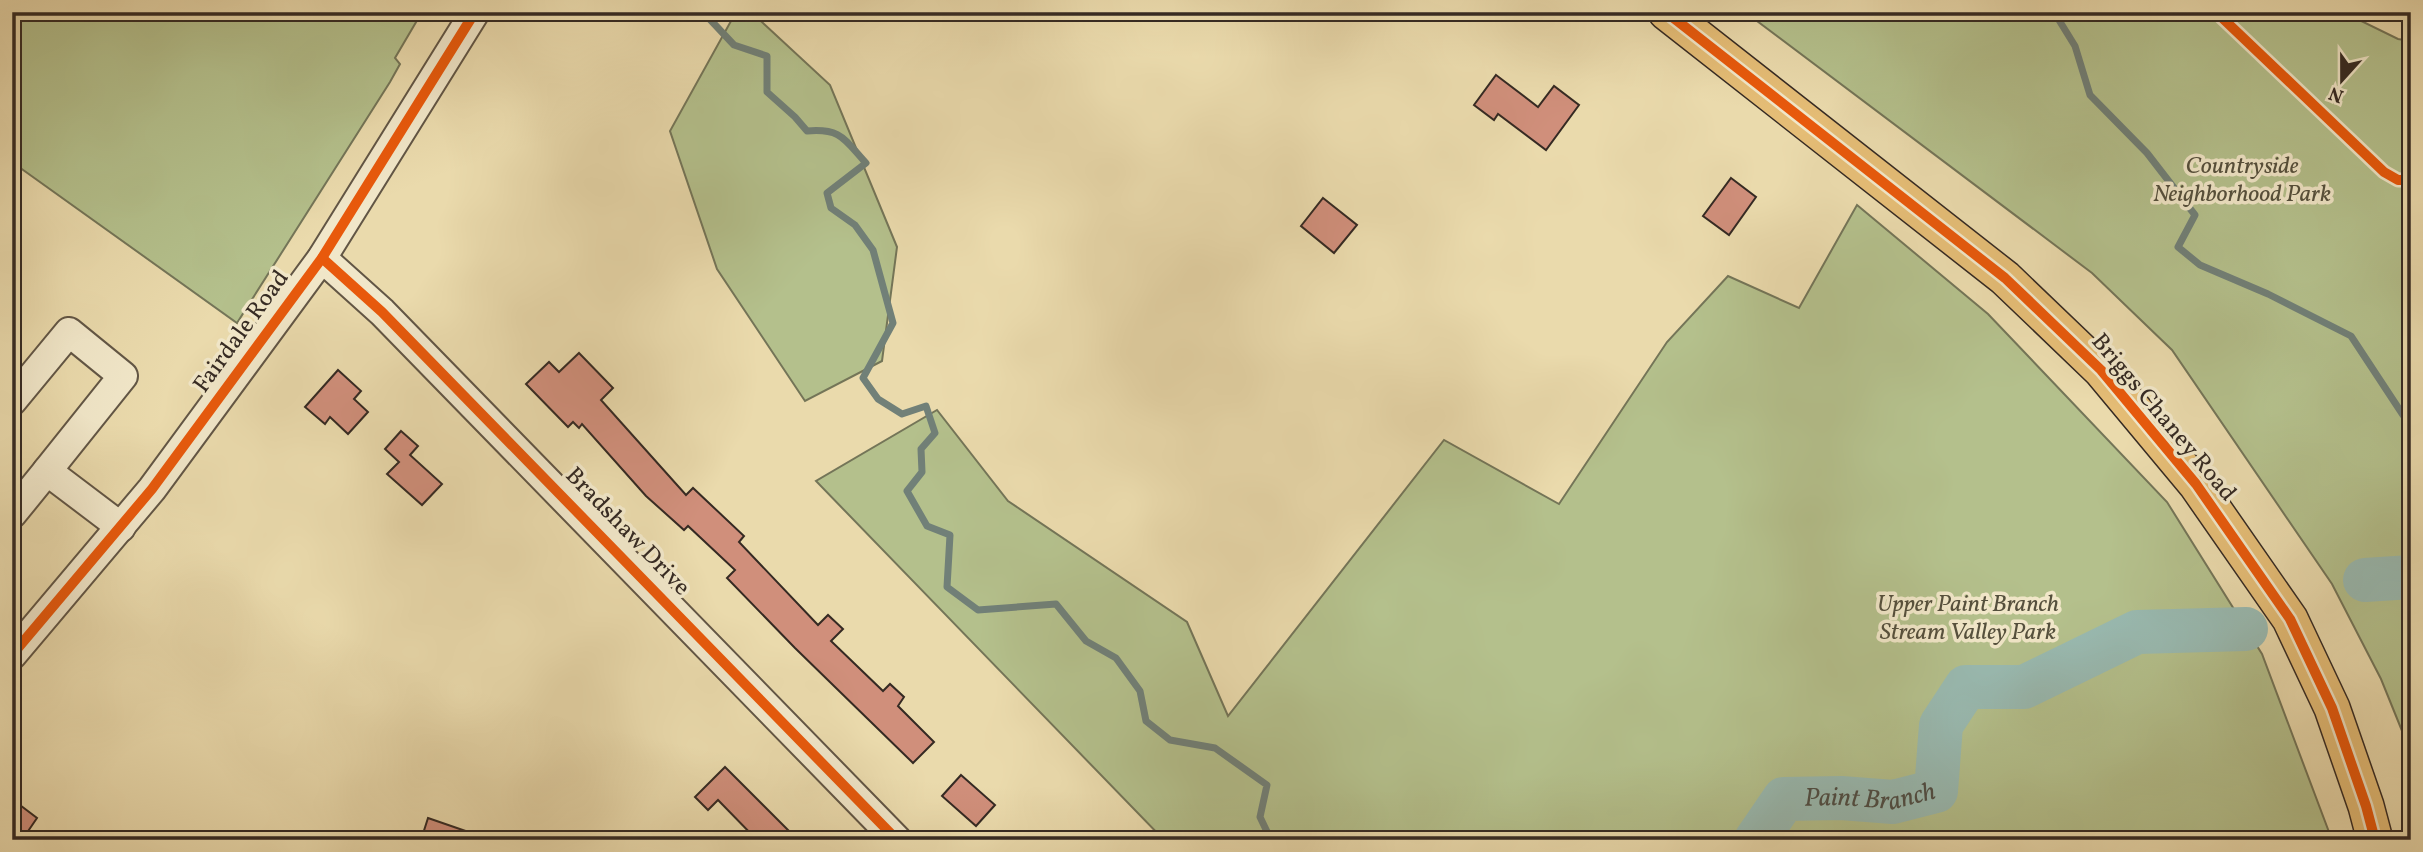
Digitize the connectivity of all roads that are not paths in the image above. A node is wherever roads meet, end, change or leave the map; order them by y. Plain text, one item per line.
1 (475, 12) edge
2 (1666, 12) edge
3 (322, 258) junction
4 (12, 401) edge
5 (47, 471) junction
6 (12, 514) edge
7 (121, 527) junction
8 (12, 655) edge
9 (897, 840) edge
10 (2375, 840) edge

1 - 3 street, Fairdale Road
2 - 10 main road, Briggs Chaney Road
3 - 7 street, Fairdale Road
3 - 9 street, Bradshaw Drive
4 - 5 street
5 - 6 street
5 - 7 street
7 - 8 street, Fairdale Road

